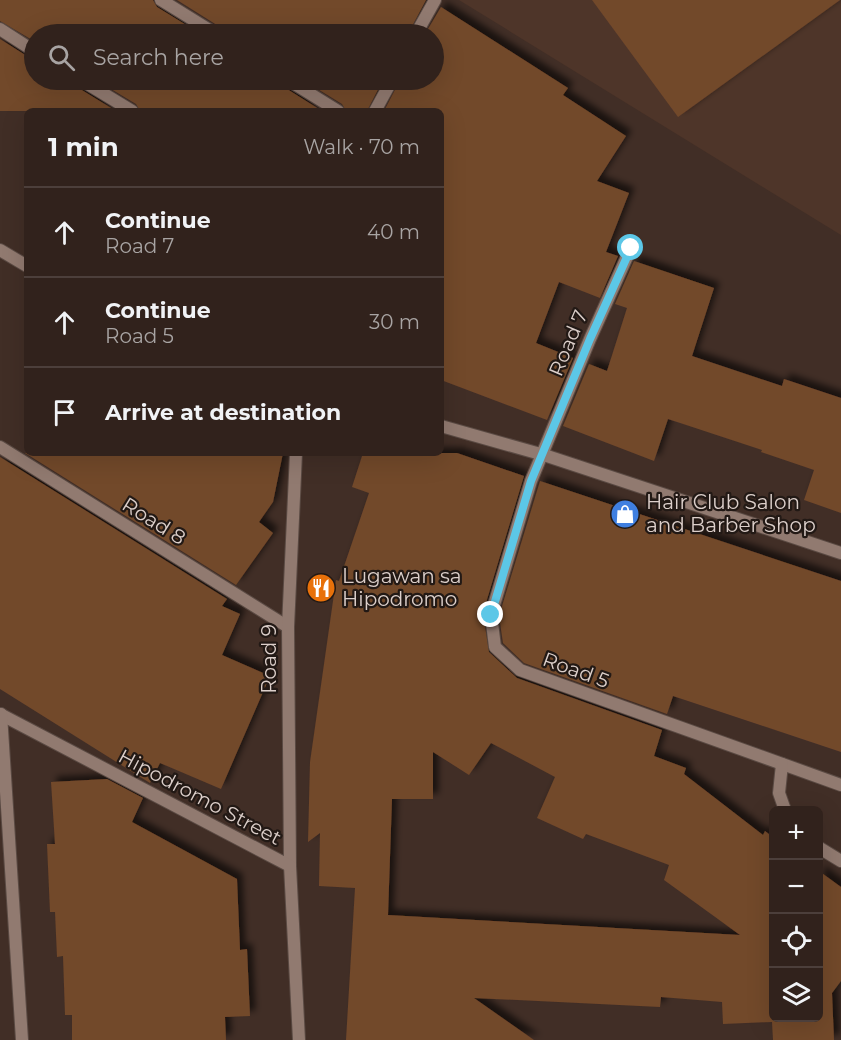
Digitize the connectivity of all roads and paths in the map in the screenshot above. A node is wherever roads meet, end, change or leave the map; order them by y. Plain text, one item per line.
1 (161, 0) edge
2 (435, 0) edge
3 (200, 24) edge
4 (422, 24) edge
5 (0, 29) edge
6 (24, 45) edge
7 (97, 90) edge
8 (304, 90) edge
9 (387, 90) edge
10 (127, 108) edge
11 (333, 108) edge
12 (377, 108) edge
13 (631, 248) dead end
14 (0, 250) edge
15 (24, 264) edge
16 (444, 427) edge
17 (0, 447) edge
18 (543, 454) junction
19 (296, 456) edge
20 (841, 553) edge
21 (288, 627) junction
22 (1, 714) edge
23 (782, 764) junction
24 (841, 784) edge
25 (783, 806) edge
26 (823, 850) edge
27 (841, 861) edge
28 (290, 866) junction
29 (22, 1040) edge
30 (299, 1040) edge

1 - 3 street
2 - 4 street
5 - 6 street
7 - 10 street
8 - 11 street
9 - 12 street
13 - 18 street, Road 7
14 - 15 street
16 - 18 street
17 - 21 street, Road 8
18 - 20 street
18 - 23 street, Road 5
19 - 21 street, Road 9
21 - 28 street, Road 9
22 - 28 street, Hipodromo Street
22 - 29 street, Hipodromo Street
23 - 24 street, Road 5
23 - 25 street
26 - 27 street
28 - 30 street, Hipodromo Street

